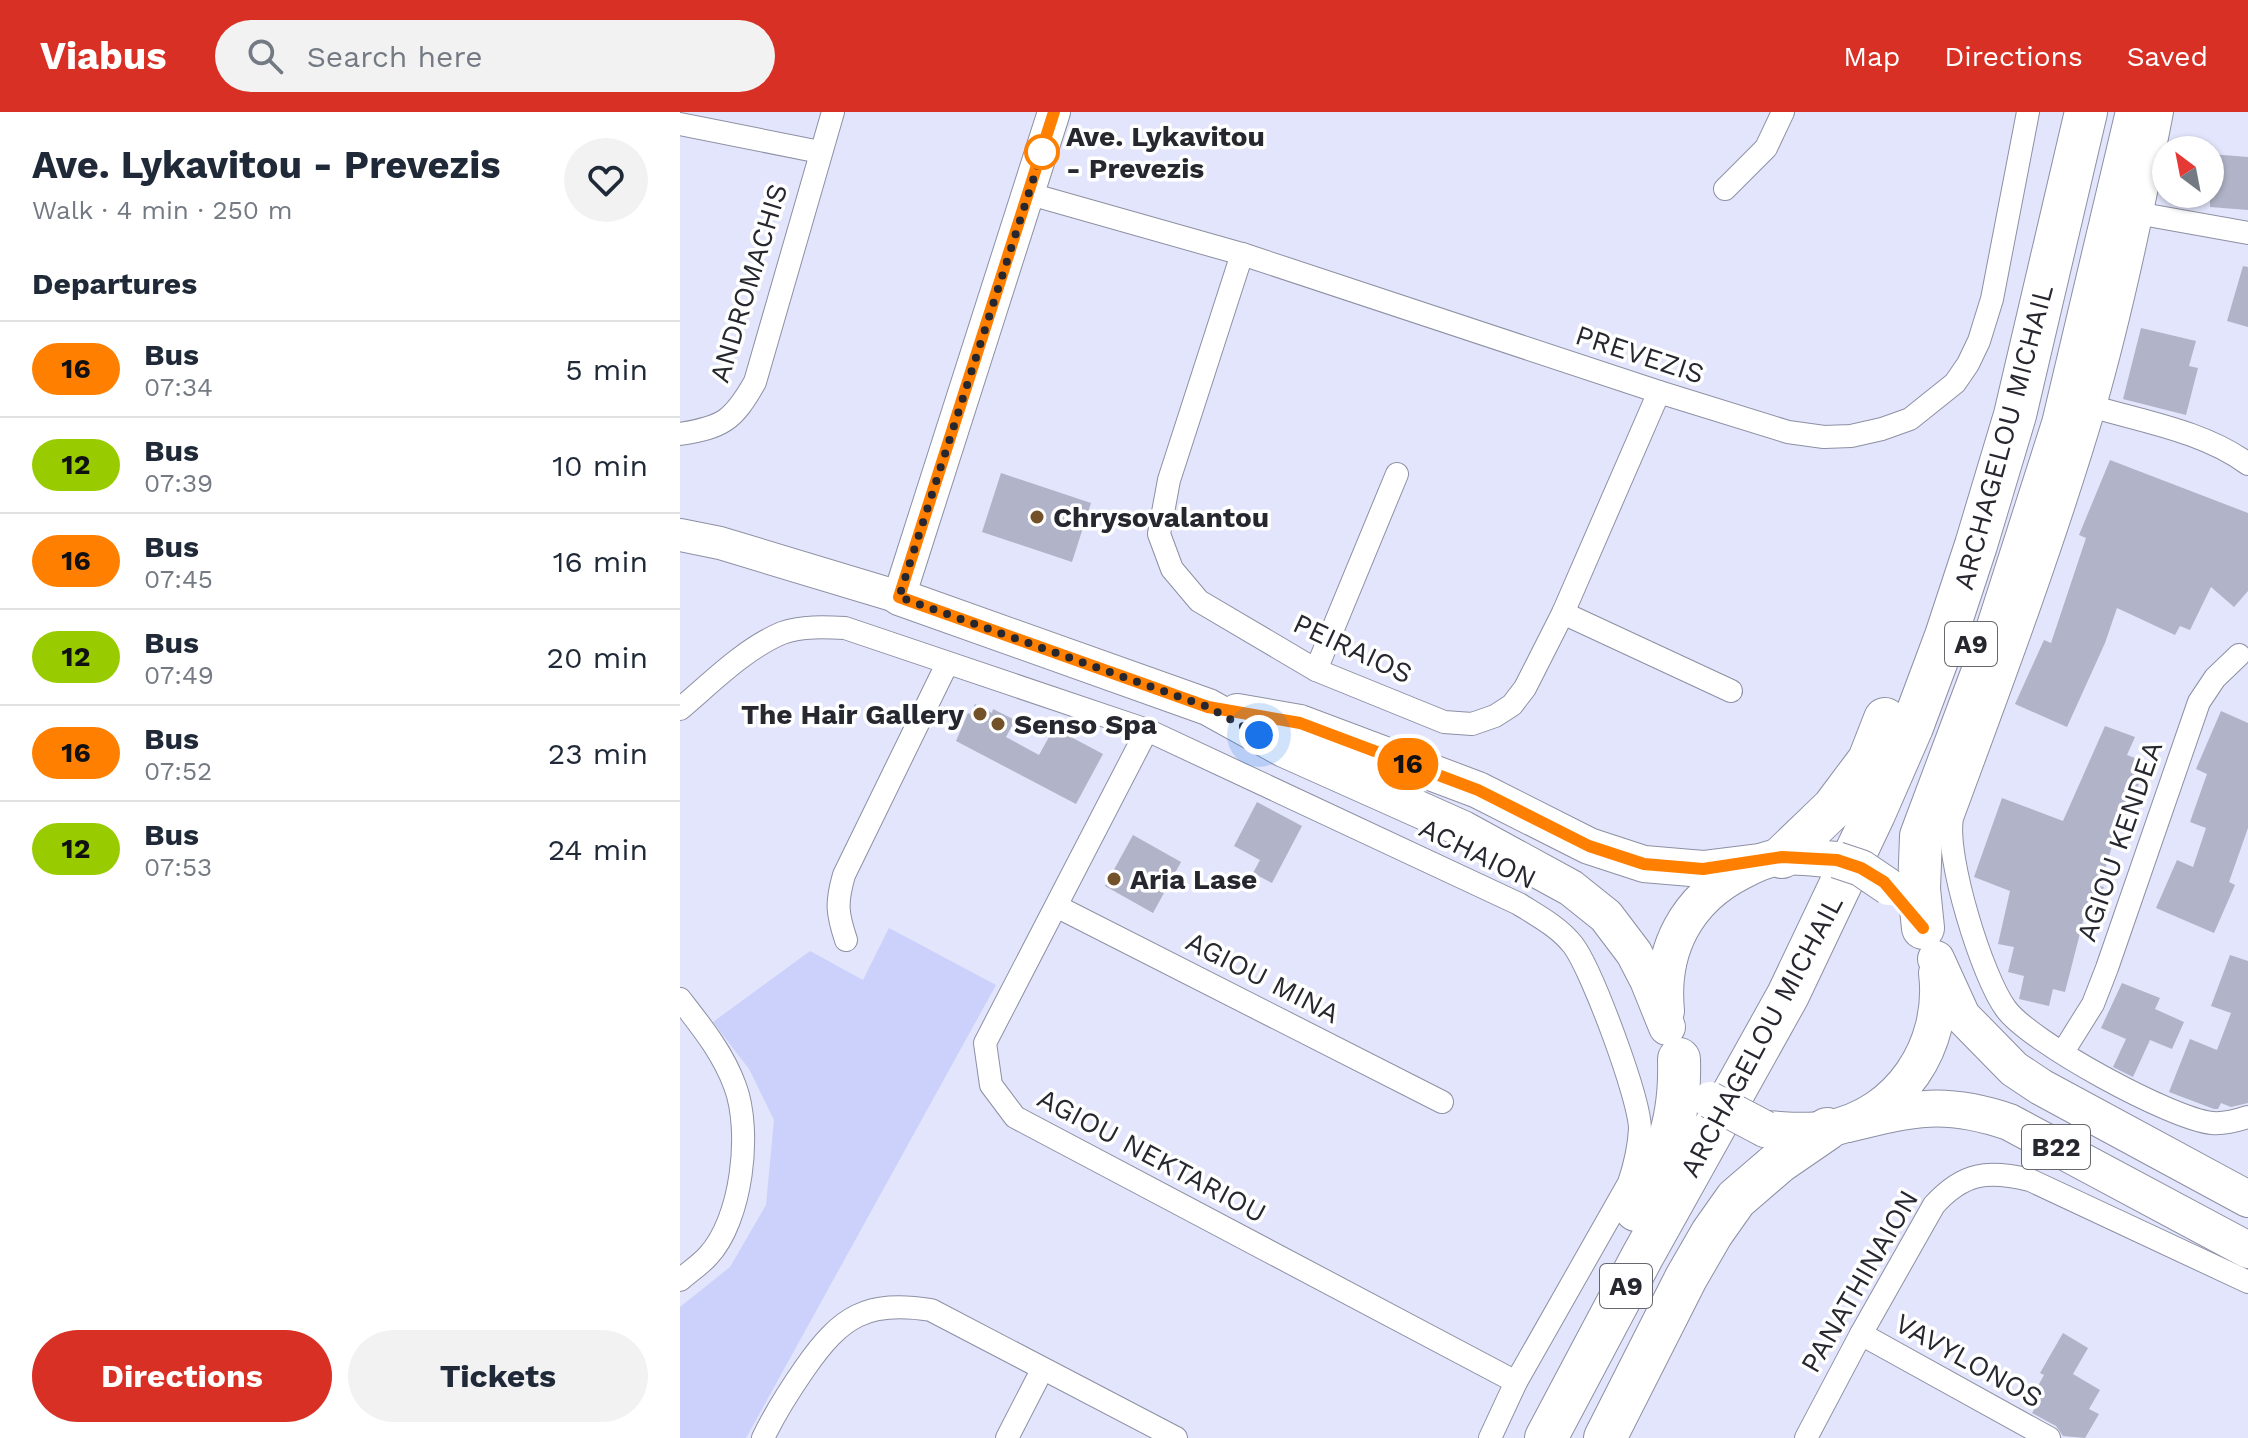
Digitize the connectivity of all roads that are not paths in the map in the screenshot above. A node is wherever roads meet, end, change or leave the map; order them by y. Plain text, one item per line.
1 (833, 112) edge
2 (1054, 112) edge
3 (1783, 112) edge
4 (2028, 112) edge
5 (2057, 112) edge
6 (2086, 112) edge
7 (2112, 112) edge
8 (2137, 112) edge
9 (2162, 112) edge
10 (680, 124) edge
11 (820, 152) junction
12 (1725, 189) dead end
13 (1030, 194) junction
14 (2142, 214) junction
15 (2248, 233) edge
16 (1242, 254) junction
17 (1659, 392) junction
18 (2094, 407) junction
19 (680, 434) edge
20 (2248, 464) edge
21 (1397, 474) dead end
22 (680, 535) edge
23 (899, 597) junction
24 (1563, 613) junction
25 (2239, 655) dead end
26 (947, 664) junction
27 (1316, 670) junction
28 (1731, 691) dead end
29 (1208, 707) junction
30 (680, 709) edge
31 (1147, 730) junction
32 (1771, 859) junction
33 (1058, 907) junction
34 (846, 940) dead end
35 (1930, 944) junction
36 (683, 1007) edge
37 (1673, 1043) junction
38 (2063, 1052) junction
39 (1442, 1102) dead end
40 (2248, 1117) edge
41 (1837, 1126) junction
42 (2248, 1199) edge
43 (2248, 1250) edge
44 (680, 1280) edge
45 (2248, 1282) edge
46 (1861, 1334) junction
47 (1042, 1370) junction
48 (1516, 1382) junction
49 (763, 1438) edge
50 (1007, 1438) edge
51 (1176, 1438) edge
52 (1490, 1438) edge
53 (1517, 1438) edge
54 (1546, 1438) edge
55 (1577, 1438) edge
56 (1605, 1438) edge
57 (1806, 1438) edge
58 (2049, 1438) edge

1 - 11 street, ANDROMACHIS
2 - 13 main road
3 - 12 street
4 - 17 street, PREVEZIS
5 - 32 highway
6 - 54 highway, ARCHAGELOU MICHAIL / A9
7 - 55 highway, ARCHAGELOU MICHAIL / A9
8 - 35 highway
9 - 14 street
10 - 11 street
11 - 19 street, ANDROMACHIS
13 - 16 street, PREVEZIS
13 - 23 main road
14 - 15 street
14 - 18 street
16 - 17 street, PREVEZIS
16 - 27 street, PEIRAIOS
17 - 24 street, PEIRAIOS
18 - 20 street
18 - 38 street
21 - 27 street
22 - 23 main road
23 - 29 main road, B22
24 - 27 street, PEIRAIOS
24 - 28 street
25 - 38 street, AGIOU KENDEA
26 - 30 street, ACHAION
26 - 31 street, ACHAION
26 - 34 street
29 - 32 main road, B22
29 - 37 main road, B22
31 - 33 street, AGIOU NEKTARIOU
31 - 48 street, ACHAION
32 - 35 main road, B22, bridge
32 - 37 main road
33 - 39 street, AGIOU MINA
33 - 48 street, AGIOU NEKTARIOU
35 - 41 main road, B22
35 - 42 main road, B22
36 - 44 street
37 - 41 main road, B22, bridge
37 - 53 highway
38 - 40 street
41 - 43 main road, B22
41 - 56 highway
45 - 46 street, PANATHINAION
46 - 57 street, PANATHINAION
46 - 58 street, VAVYLONOS
47 - 49 street
47 - 50 street
47 - 51 street
48 - 52 street, ACHAION

